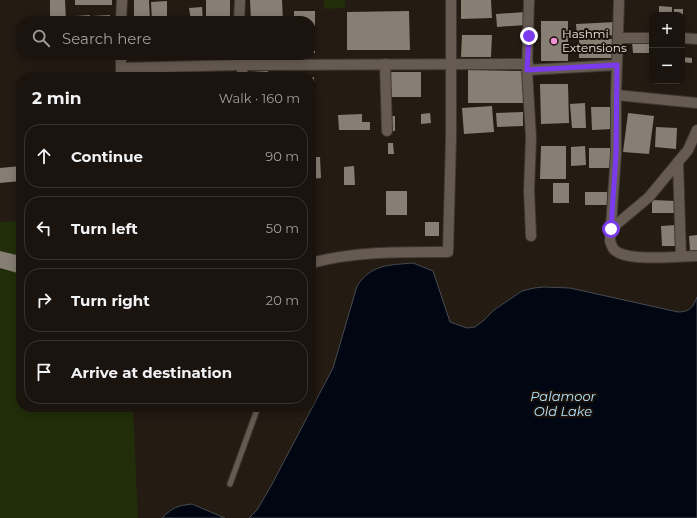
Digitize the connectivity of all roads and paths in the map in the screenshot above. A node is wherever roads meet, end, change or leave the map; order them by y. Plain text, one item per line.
1 (122, 0) edge
2 (240, 0) edge
3 (451, 0) edge
4 (529, 0) edge
5 (618, 0) edge
6 (122, 16) edge
7 (239, 16) edge
8 (618, 38) junction
9 (649, 38) edge
10 (685, 38) edge
11 (697, 39) edge
12 (121, 60) edge
13 (240, 60) edge
14 (385, 64) junction
15 (450, 64) junction
16 (617, 65) junction
17 (528, 67) junction
18 (121, 72) edge
19 (242, 72) edge
20 (616, 95) junction
21 (697, 103) edge
22 (697, 130) edge
23 (387, 131) dead end
24 (678, 162) junction
25 (611, 229) junction
26 (531, 236) dead end
27 (681, 256) junction
28 (697, 256) edge
29 (316, 261) edge
30 (256, 412) edge
31 (230, 484) dead end

1 - 6 street
2 - 7 street
3 - 15 street
4 - 17 street
5 - 8 street
8 - 9 street
8 - 16 street
10 - 11 street
12 - 18 street
13 - 14 street
13 - 18 street
13 - 19 street
14 - 15 street
14 - 23 street
15 - 17 street
15 - 29 street
16 - 17 street
16 - 20 street
17 - 26 street
20 - 21 street
20 - 25 street
22 - 24 street
24 - 25 street
24 - 27 street
25 - 27 street
27 - 28 street
30 - 31 lane

